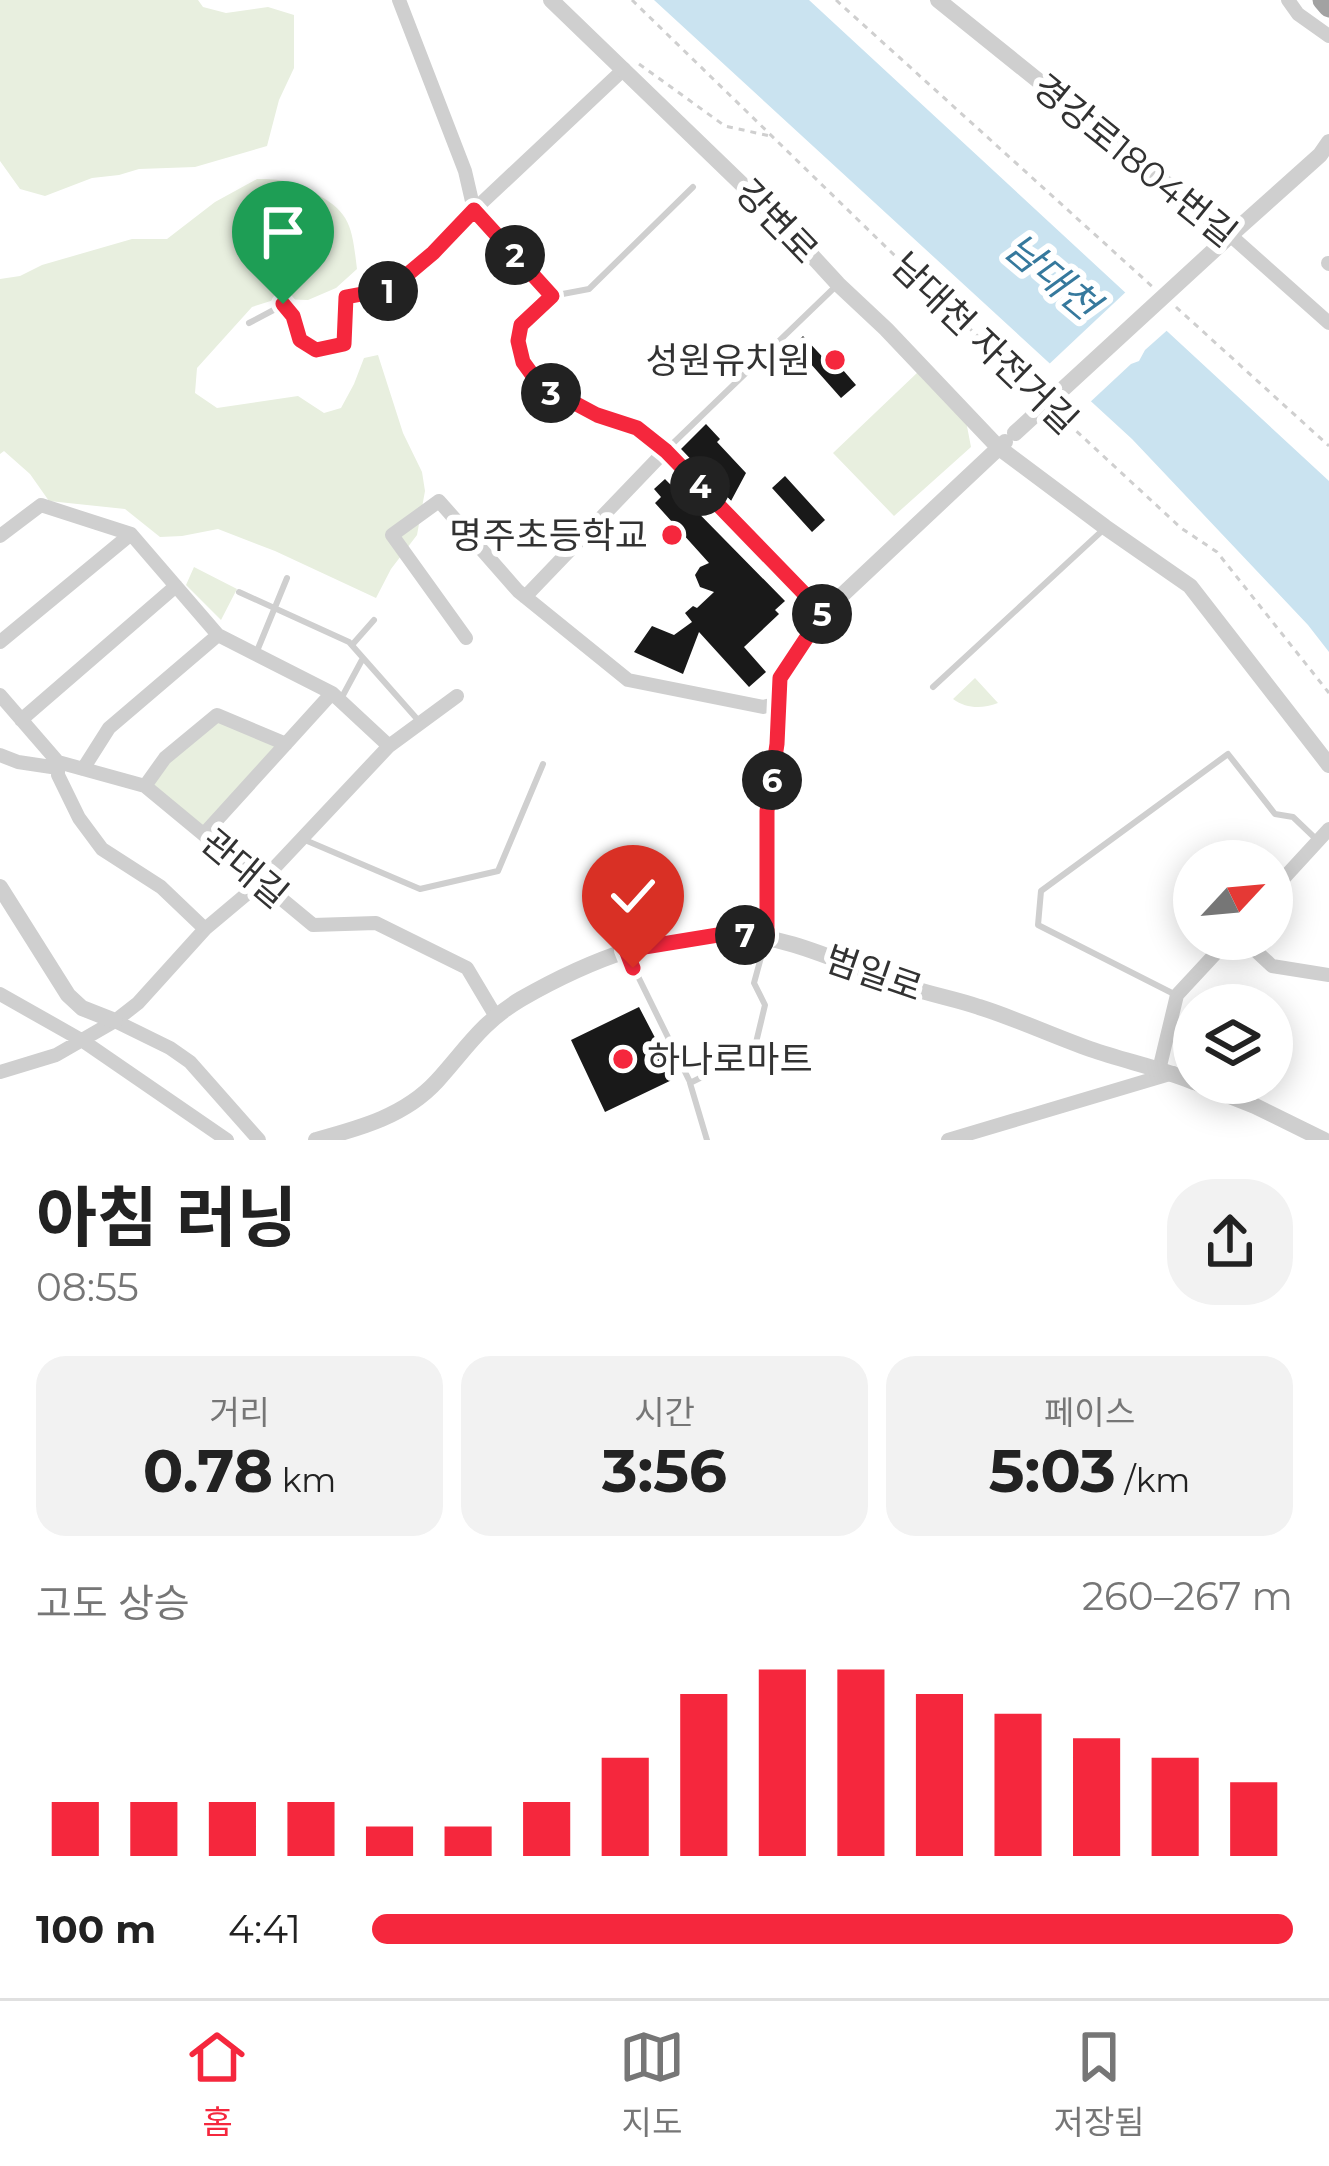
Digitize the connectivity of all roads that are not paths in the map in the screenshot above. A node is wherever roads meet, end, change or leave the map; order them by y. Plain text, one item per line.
1 (399, 0) edge
2 (551, 0) edge
3 (938, 0) edge
4 (1288, 0) edge
5 (1323, 0) edge
6 (1329, 7) edge
7 (1329, 36) edge
8 (621, 67) junction
9 (1326, 150) edge
10 (693, 187) dead end
11 (474, 210) junction
12 (1227, 238) junction
13 (838, 284) junction
14 (552, 296) junction
15 (1324, 317) edge
16 (249, 322) dead end
17 (998, 447) junction
18 (666, 451) junction
19 (1105, 527) junction
20 (131, 534) junction
21 (0, 536) edge
22 (287, 578) dead end
23 (176, 586) junction
24 (239, 592) dead end
25 (525, 598) junction
26 (273, 608) junction
27 (823, 613) junction
28 (374, 620) dead end
29 (218, 635) junction
30 (466, 638) dead end
31 (0, 642) edge
32 (352, 645) junction
33 (256, 654) junction
34 (363, 658) junction
35 (933, 687) dead end
36 (0, 695) edge
37 (336, 696) junction
38 (457, 696) dead end
39 (779, 703) junction
40 (21, 720) junction
41 (420, 723) junction
42 (286, 744) junction
43 (389, 746) junction
44 (0, 755) edge
45 (542, 764) dead end
46 (58, 765) junction
47 (1329, 765) edge
48 (83, 769) junction
49 (145, 787) junction
50 (204, 834) junction
51 (1324, 834) edge
52 (302, 838) junction
53 (1293, 868) edge
54 (262, 880) junction
55 (0, 887) edge
56 (205, 929) junction
57 (767, 937) junction
58 (626, 950) junction
59 (1210, 960) edge
60 (1267, 960) edge
61 (1329, 975) edge
62 (1187, 984) edge
63 (1173, 993) edge
64 (0, 994) edge
65 (495, 1015) junction
66 (115, 1021) junction
67 (1173, 1023) edge
68 (83, 1041) junction
69 (0, 1072) edge
70 (1166, 1072) junction
71 (1173, 1074) edge
72 (690, 1083) junction
73 (1250, 1104) edge
74 (227, 1140) edge
75 (259, 1140) edge
76 (316, 1140) edge
77 (707, 1140) edge
78 (948, 1140) edge
79 (1324, 1140) edge

1 - 11 street
2 - 8 street, 강변로
3 - 12 street, 경강로1804번길
4 - 7 street
5 - 6 highway
8 - 11 street
8 - 13 street, 강변로
9 - 12 street
10 - 14 lane
11 - 14 lane
11 - 16 lane
12 - 15 street, 경강로1804번길
12 - 17 street, bridge
13 - 17 street, 강변로
13 - 18 lane
14 - 18 lane
17 - 19 street, 강변로
17 - 27 street
18 - 25 street
18 - 27 street
19 - 35 lane
19 - 47 street, 강변로
20 - 21 street
20 - 23 street
20 - 31 street
22 - 26 lane
23 - 29 street
23 - 40 street
24 - 26 lane
25 - 30 street
25 - 39 street
26 - 32 lane
26 - 33 lane
27 - 39 street
28 - 32 lane
29 - 33 street
29 - 48 street
32 - 34 lane
33 - 37 street
34 - 37 lane
34 - 41 lane
36 - 40 street
37 - 42 street
37 - 43 street
38 - 41 street
39 - 57 street
40 - 46 street
41 - 43 street
42 - 49 street
42 - 50 street
43 - 52 street
44 - 46 street, 관대길
45 - 52 lane
46 - 48 street, 관대길
46 - 56 street
48 - 49 street, 관대길
49 - 50 street, 관대길
50 - 54 street, 관대길
51 - 53 street
51 - 63 lane
52 - 54 street
54 - 56 street
54 - 65 street, 관대길
55 - 66 street
56 - 66 street
57 - 58 street, 범일로
57 - 70 street, 범일로
57 - 72 lane
58 - 65 street, 범일로
58 - 72 lane
59 - 62 street
60 - 61 street
64 - 68 street
65 - 76 street, 범일로
66 - 68 street
66 - 75 street
67 - 70 street
68 - 69 street
68 - 74 street
70 - 71 street, 범일로
70 - 78 street
72 - 77 lane
73 - 79 street, 범일로

